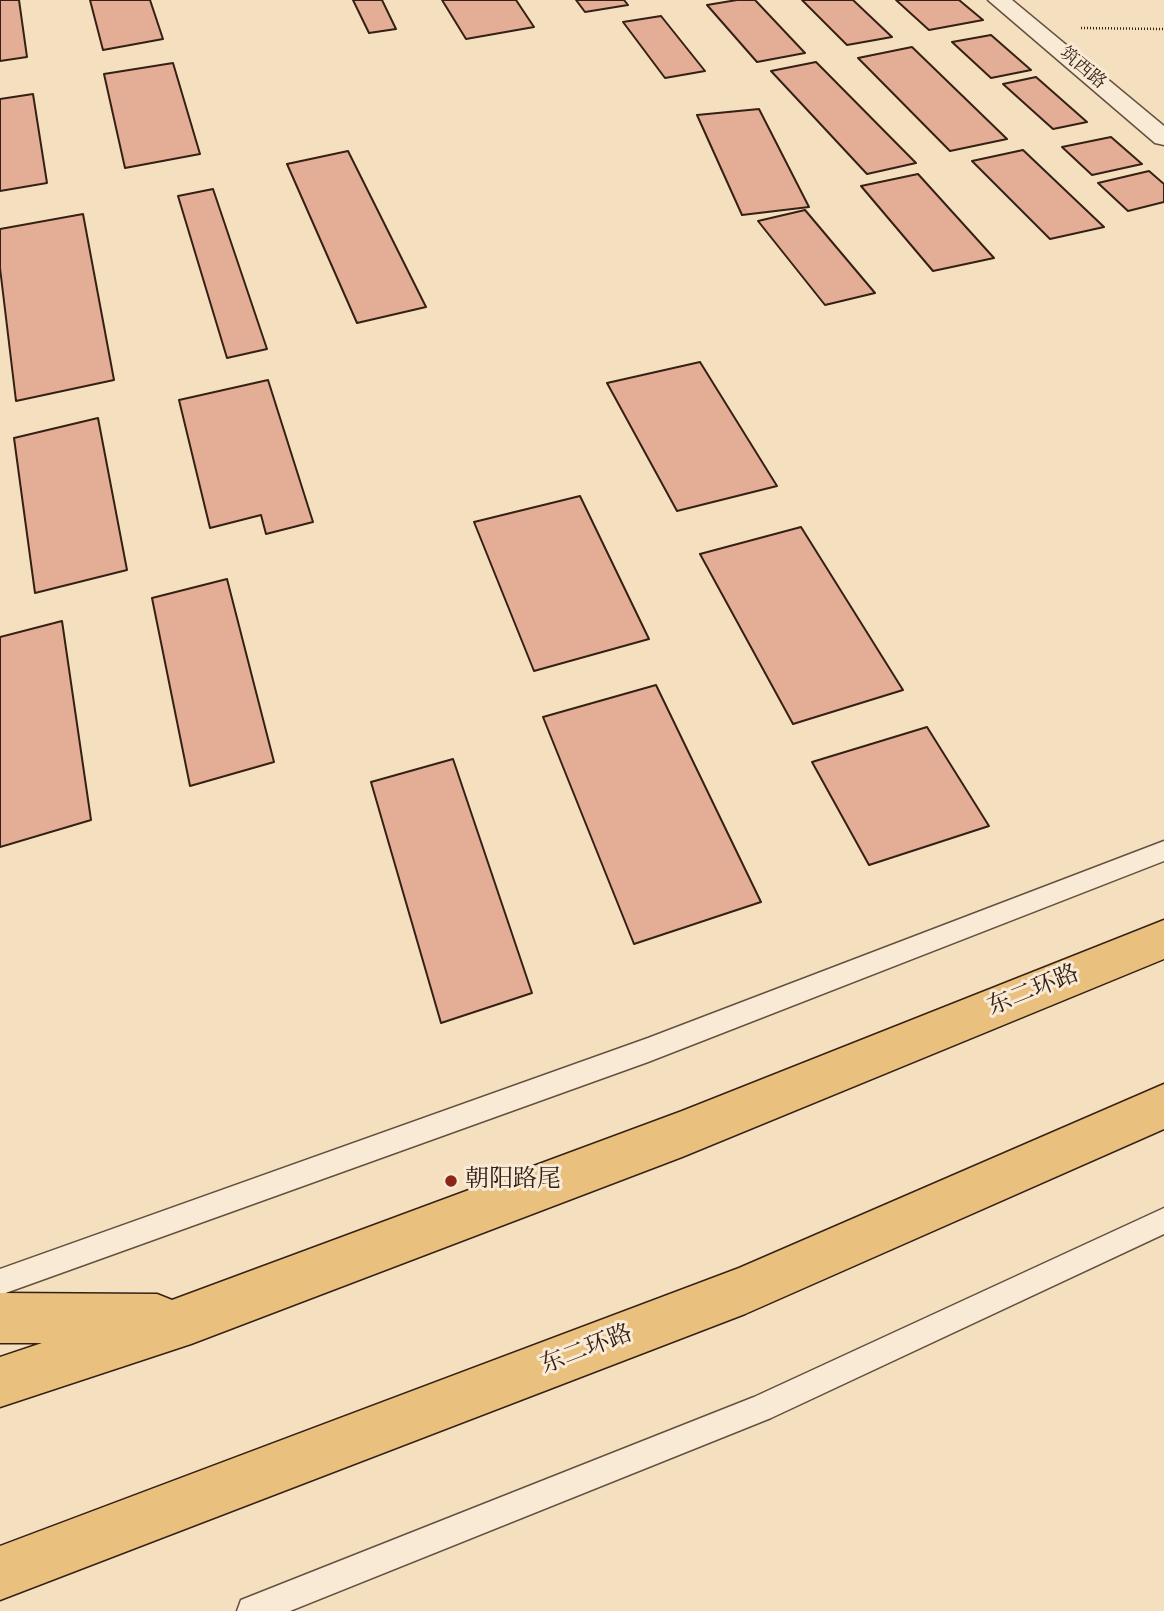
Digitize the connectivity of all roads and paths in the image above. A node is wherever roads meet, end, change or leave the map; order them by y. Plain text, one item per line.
1 (999, 0) edge
2 (1071, 28) dead end
3 (1164, 29) edge
4 (1164, 138) edge
5 (1164, 851) edge
6 (1164, 939) edge
7 (1164, 1106) edge
8 (1164, 1221) edge
9 (0, 1282) edge
10 (0, 1318) edge
11 (191, 1319) junction
12 (0, 1382) edge
13 (0, 1573) edge
14 (252, 1611) edge

1 - 4 street, 筑西路
2 - 3 path
5 - 9 lane
6 - 11 main road, 东二环路
7 - 13 main road, 东二环路
8 - 14 lane
10 - 11 main road
11 - 12 main road, 东二环路

